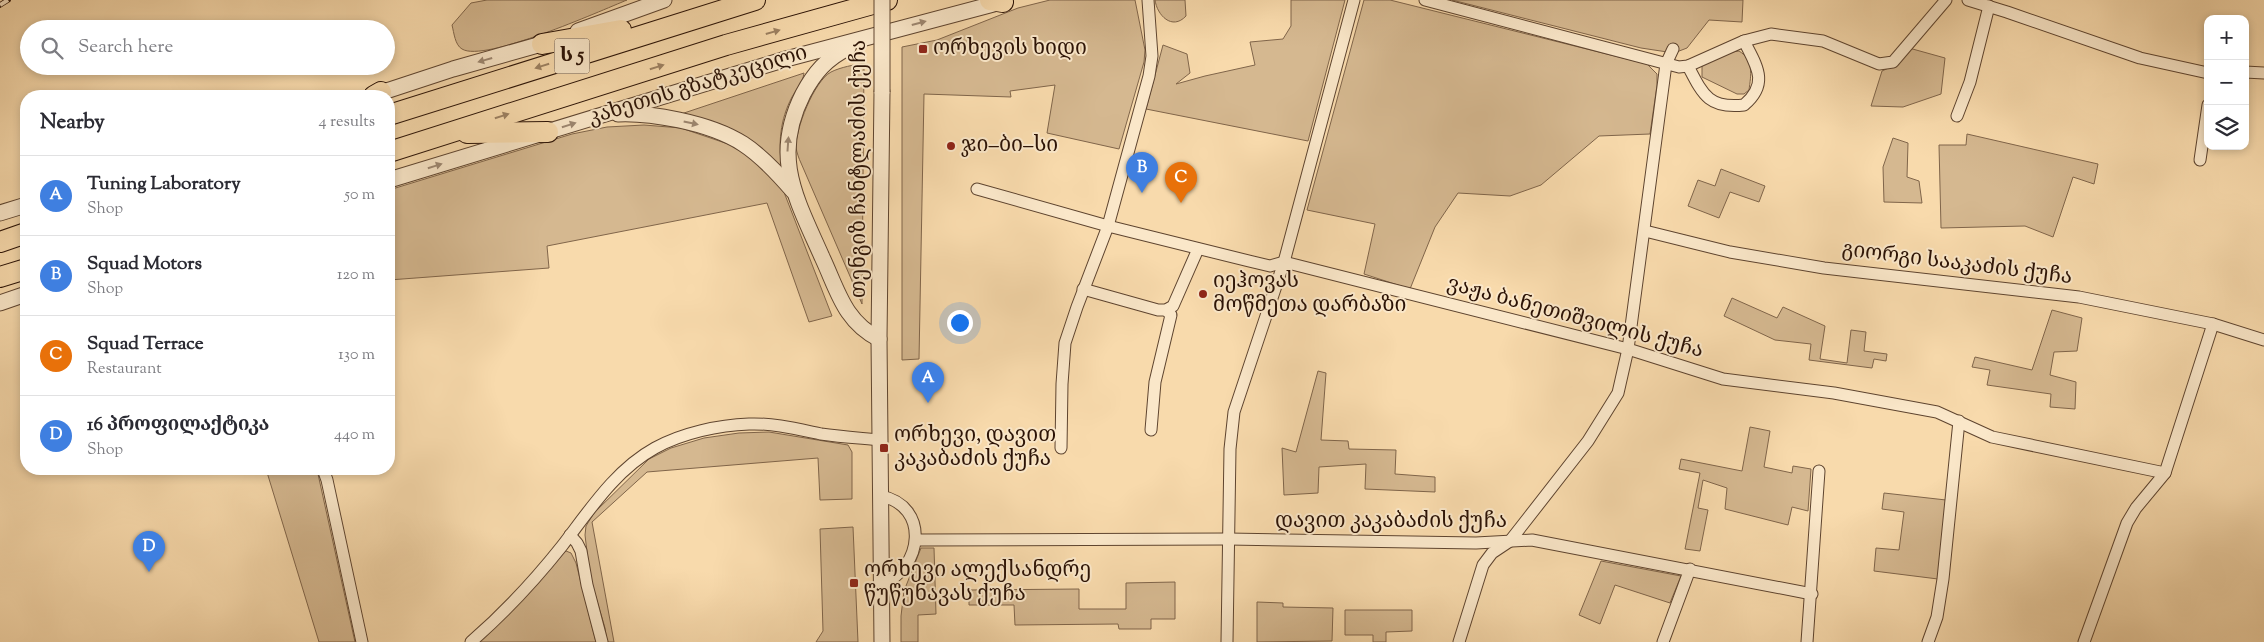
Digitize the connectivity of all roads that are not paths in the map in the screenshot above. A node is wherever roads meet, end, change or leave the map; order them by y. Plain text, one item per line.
1 (664, 0) edge
2 (756, 0) edge
3 (882, 0) edge
4 (887, 0) edge
5 (1148, 0) edge
6 (1354, 0) edge
7 (1425, 0) edge
8 (1946, 0) edge
9 (1968, 0) edge
10 (2012, 0) edge
11 (1001, 1) edge
12 (1989, 6) junction
13 (2007, 12) junction
14 (704, 15) junction
15 (872, 36) junction
16 (1744, 41) junction
17 (542, 44) junction
18 (1673, 49) dead end
19 (1666, 64) junction
20 (1688, 66) junction
21 (2204, 72) edge
22 (2249, 72) edge
23 (2264, 73) edge
24 (390, 90) edge
25 (395, 113) edge
26 (1956, 116) dead end
27 (591, 118) junction
28 (548, 132) junction
29 (2204, 132) edge
30 (447, 133) junction
31 (395, 150) edge
32 (2200, 160) dead end
33 (395, 178) edge
34 (977, 189) dead end
35 (794, 192) junction
36 (20, 207) edge
37 (0, 212) edge
38 (1108, 226) junction
39 (1645, 231) junction
40 (20, 235) edge
41 (0, 242) edge
42 (1198, 249) junction
43 (1284, 262) junction
44 (20, 271) edge
45 (20, 274) edge
46 (2, 276) edge
47 (1083, 289) junction
48 (20, 296) edge
49 (0, 303) edge
50 (1166, 310) junction
51 (2213, 324) junction
52 (879, 339) junction
53 (2264, 340) edge
54 (1628, 349) junction
55 (1959, 421) junction
56 (1151, 430) dead end
57 (881, 440) junction
58 (1061, 448) dead end
59 (1819, 471) dead end
60 (2165, 473) junction
61 (325, 475) edge
62 (881, 496) junction
63 (570, 536) junction
64 (1228, 539) junction
65 (916, 540) junction
66 (1510, 541) junction
67 (1690, 569) junction
68 (882, 584) junction
69 (1812, 594) junction
70 (362, 642) edge
71 (470, 642) edge
72 (602, 642) edge
73 (882, 642) edge
74 (1227, 642) edge
75 (1459, 642) edge
76 (1663, 642) edge
77 (1807, 642) edge
78 (1928, 642) edge
79 (2084, 642) edge

1 - 17 street
2 - 14 highway, ს 5
3 - 52 street, თენგიზ ჩანტლაძის ქუჩა, bridge
30 -> 4 highway, კახეთის გზატკეცილი / ს 5
5 - 38 street
6 - 43 street
7 - 19 street
8 - 16 street
9 - 12 street
10 - 13 street
15 -> 11 street, კახეთის გზატკეცილი
12 - 13 street
12 - 26 street
13 - 21 street
14 - 17 highway
14 -> 25 highway, ს 5
15 - 27 street, კახეთის გზატკეცილი
35 -> 15 street, თენგიზ ჩანტლაძის ქუჩა
16 - 20 street
16 - 20 street
17 -> 24 street
18 - 19 street
19 - 20 street
19 - 39 street
22 - 23 street
28 -> 27 street, კახეთის გზატკეცილი
27 -> 35 street, თენგიზ ჩანტლაძის ქუჩა
28 - 30 highway
33 -> 28 street, კახეთის გზატკეცილი
29 - 32 street
30 - 31 highway, კახეთის გზატკეცილი / ს 5
34 - 38 street, ვაჟა ბანეთიშვილის ქუჩა
35 - 52 street, თენგიზ ჩანტლაძის ქუჩა
36 - 37 street
38 - 42 street, ვაჟა ბანეთიშვილის ქუჩა
38 - 47 street
39 - 51 street, გიორგი სააკაძის ქუჩა
39 - 54 street
40 - 41 highway
42 - 43 street, ვაჟა ბანეთიშვილის ქუჩა
42 - 50 street
43 - 54 street, ვაჟა ბანეთიშვილის ქუჩა
43 - 64 street
44 - 46 highway
45 - 46 highway
47 - 50 street
47 - 58 street
48 - 49 street
50 - 56 street
51 - 53 street, გიორგი სააკაძის ქუჩა
51 - 60 street
52 - 57 street, თენგიზ ჩანტლაძის ქუჩა
54 - 55 street, ვაჟა ბანეთიშვილის ქუჩა
54 - 66 street
55 - 60 street, ვაჟა ბანეთიშვილის ქუჩა
55 - 78 street
57 - 62 street, თენგიზ ჩანტლაძის ქუჩა
57 - 63 street
59 - 69 street
60 - 79 street
61 - 70 street
62 - 65 street
62 - 68 street, თენგიზ ჩანტლაძის ქუჩა
63 - 71 street
63 - 72 street
64 - 65 street, დავით კაკაბაძის ქუჩა
64 - 66 street, დავით კაკაბაძის ქუჩა
64 - 74 street
65 - 68 street
66 - 67 street, დავით კაკაბაძის ქუჩა
66 - 75 street
67 - 69 street, დავით კაკაბაძის ქუჩა
67 - 76 street
68 - 73 street, თენგიზ ჩანტლაძის ქუჩა
69 - 77 street

